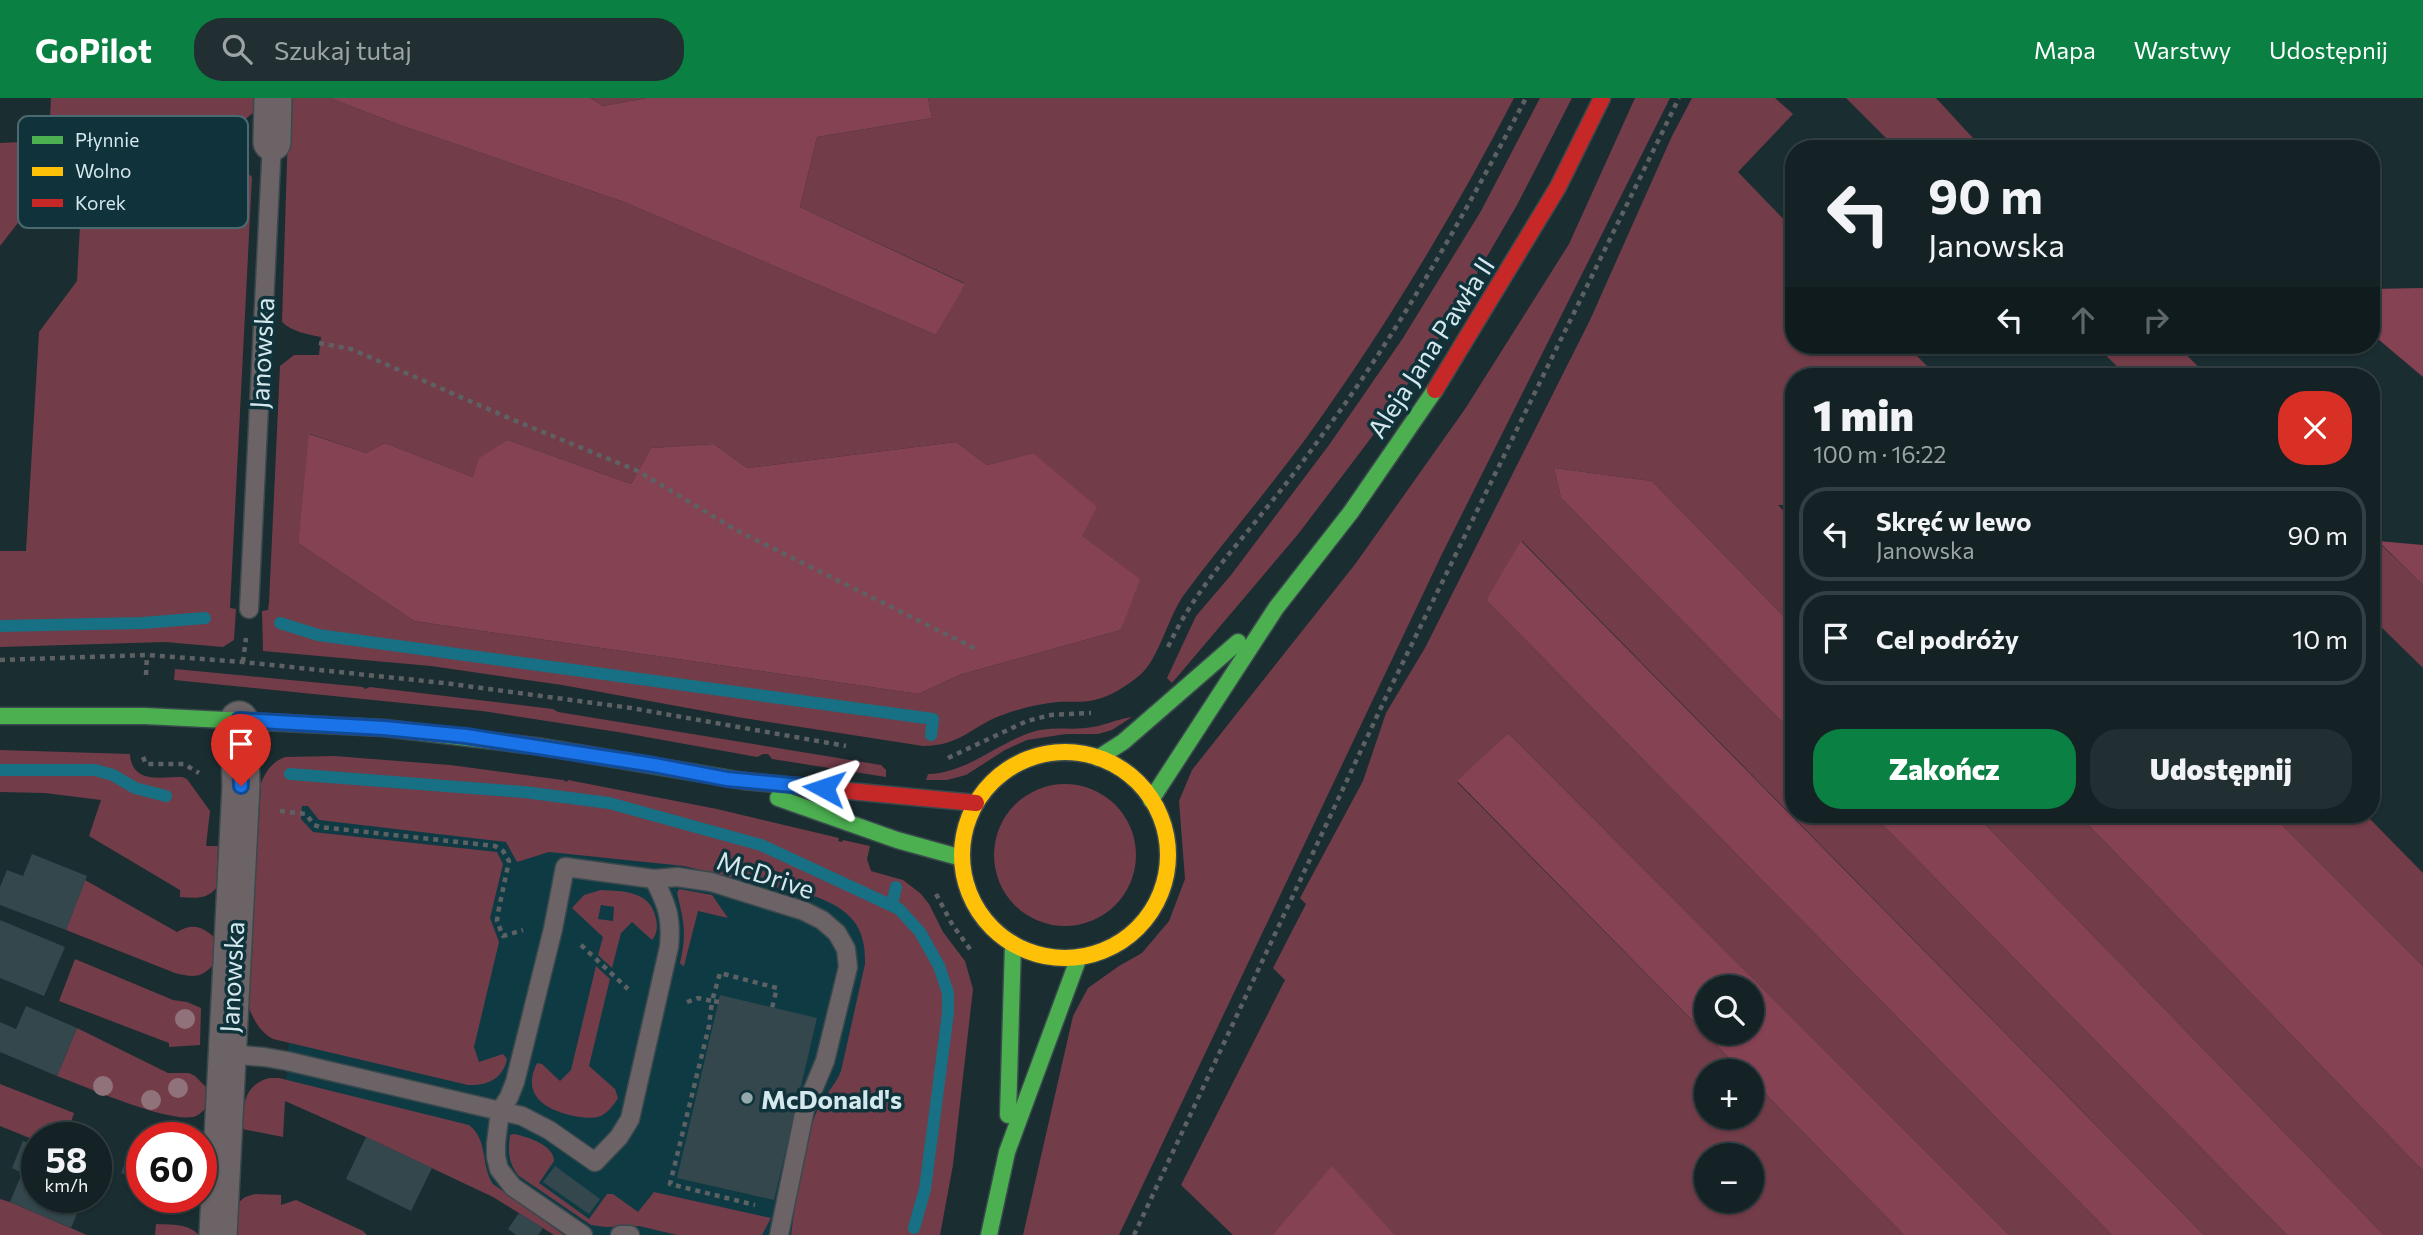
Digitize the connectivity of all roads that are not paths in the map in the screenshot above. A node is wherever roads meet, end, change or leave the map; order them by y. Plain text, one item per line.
1 (273, 98) edge
2 (1602, 98) edge
3 (272, 142) joint
4 (1276, 608) junction
5 (249, 609) dead end
6 (0, 716) edge
7 (239, 720) junction
8 (1098, 758) junction
9 (727, 779) junction
10 (1151, 800) junction
11 (976, 803) junction
12 (962, 858) junction
13 (654, 879) junction
14 (1013, 944) junction
15 (1079, 957) junction
16 (227, 1054) junction
17 (500, 1111) junction
18 (1007, 1153) junction
19 (218, 1235) edge
20 (583, 1235) edge
21 (620, 1235) edge
22 (630, 1235) edge
23 (779, 1235) edge
24 (989, 1235) edge

1 - 3 street, Janowska
2 - 4 main road, Aleja Jana Pawła II
3 - 5 lane, Janowska
4 - 8 main road, Aleja Jana Pawła II
4 - 10 main road, Aleja Jana Pawła II
6 - 7 main road
7 - 9 main road
7 - 16 street, Janowska
8 - 10 main road
8 - 11 main road
9 - 11 main road
9 - 12 main road
10 - 15 main road
11 - 12 main road
12 - 14 main road
13 - 17 lane, McDrive
13 - 17 lane
13 - 23 lane, McDrive
14 - 15 main road
14 - 18 main road
15 - 18 main road
16 - 17 lane
16 - 19 street, Janowska
17 - 20 lane
18 - 24 main road
21 - 22 lane

